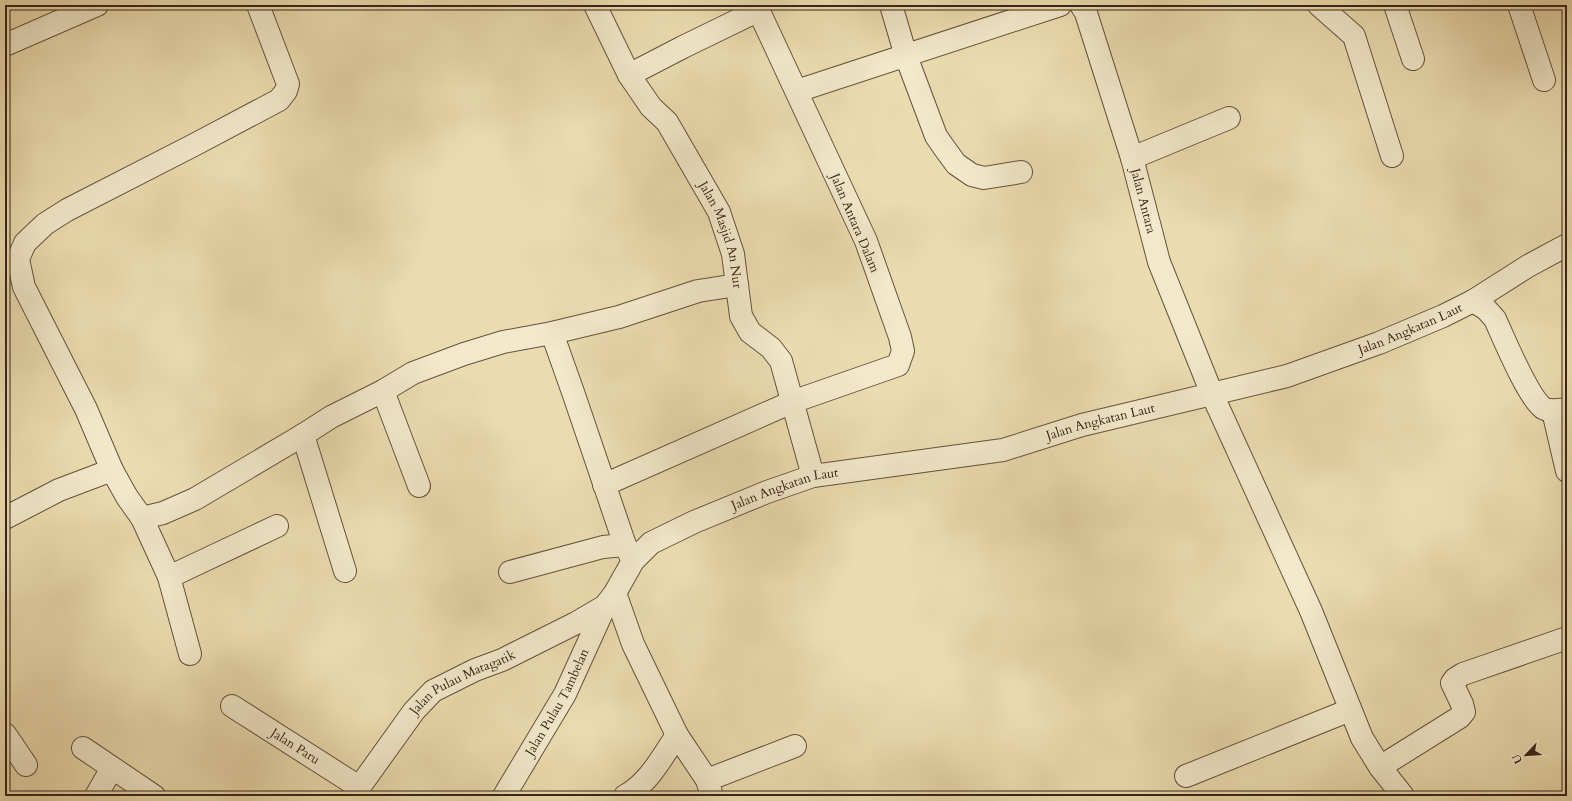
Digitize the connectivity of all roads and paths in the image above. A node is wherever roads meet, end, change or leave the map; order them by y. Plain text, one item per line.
1 (96, 5) edge
2 (258, 5) edge
3 (595, 5) edge
4 (891, 5) edge
5 (1060, 5) edge
6 (1081, 5) edge
7 (1319, 5) edge
8 (1395, 5) edge
9 (1519, 5) edge
10 (757, 8) edge
11 (5, 45) edge
12 (906, 56) junction
13 (1413, 59) dead end
14 (629, 75) junction
15 (1544, 80) dead end
16 (797, 91) junction
17 (1229, 118) dead end
18 (1392, 156) dead end
19 (1132, 158) junction
20 (1020, 172) dead end
21 (1567, 245) edge
22 (737, 285) junction
23 (1473, 301) junction
24 (552, 333) junction
25 (383, 391) junction
26 (1212, 394) junction
27 (792, 402) junction
28 (1560, 410) edge
29 (303, 435) junction
30 (112, 470) junction
31 (1567, 471) edge
32 (813, 476) junction
33 (604, 485) junction
34 (419, 486) dead end
35 (5, 518) edge
36 (142, 518) junction
37 (277, 526) dead end
38 (629, 553) junction
39 (345, 571) dead end
40 (510, 572) dead end
41 (169, 577) junction
42 (610, 599) junction
43 (1567, 638) edge
44 (190, 654) dead end
45 (232, 706) dead end
46 (1350, 710) junction
47 (5, 734) edge
48 (677, 735) junction
49 (795, 746) dead end
50 (83, 748) dead end
51 (26, 765) dead end
52 (1380, 767) junction
53 (112, 768) junction
54 (1186, 776) dead end
55 (710, 788) edge
56 (356, 791) edge
57 (96, 796) edge
58 (154, 796) edge
59 (504, 796) edge
60 (625, 796) edge
61 (1403, 796) edge

1 - 11 street
2 - 30 street
3 - 14 street, Jalan Masjid An Nur
4 - 12 street
5 - 12 street
6 - 19 street, Jalan Antara
7 - 18 street
8 - 13 street
9 - 15 street
10 - 14 street
10 - 16 street, Jalan Antara Dalam
12 - 16 street
12 - 20 street
14 - 22 street, Jalan Masjid An Nur
16 - 27 street, Jalan Antara Dalam
17 - 19 street
19 - 26 street, Jalan Antara
21 - 23 street
22 - 24 street
22 - 27 street, Jalan Masjid An Nur
23 - 26 street, Jalan Angkatan Laut
23 - 28 street, Jalan Angkatan Laut
24 - 25 street
24 - 33 street
25 - 29 street
25 - 34 street
26 - 32 street, Jalan Angkatan Laut
26 - 46 street, Jalan Antara
27 - 32 street, Jalan Masjid An Nur
27 - 33 street
28 - 31 street
29 - 36 street
29 - 39 street
30 - 35 street
30 - 36 street
32 - 38 street, Jalan Angkatan Laut
33 - 38 street
36 - 41 street
37 - 41 street
38 - 40 street
38 - 42 street, Jalan Angkatan Laut
41 - 44 street
42 - 48 street
42 - 56 street, Jalan Pulau Matagatik
42 - 59 street, Jalan Pulau Tambelan
43 - 52 street
45 - 56 street, Jalan Paru
46 - 52 street, Jalan Antara
46 - 54 street
47 - 51 street
48 - 55 street
48 - 60 street
49 - 55 street
50 - 53 street
52 - 61 street, Jalan Antara
53 - 57 street
53 - 58 street

